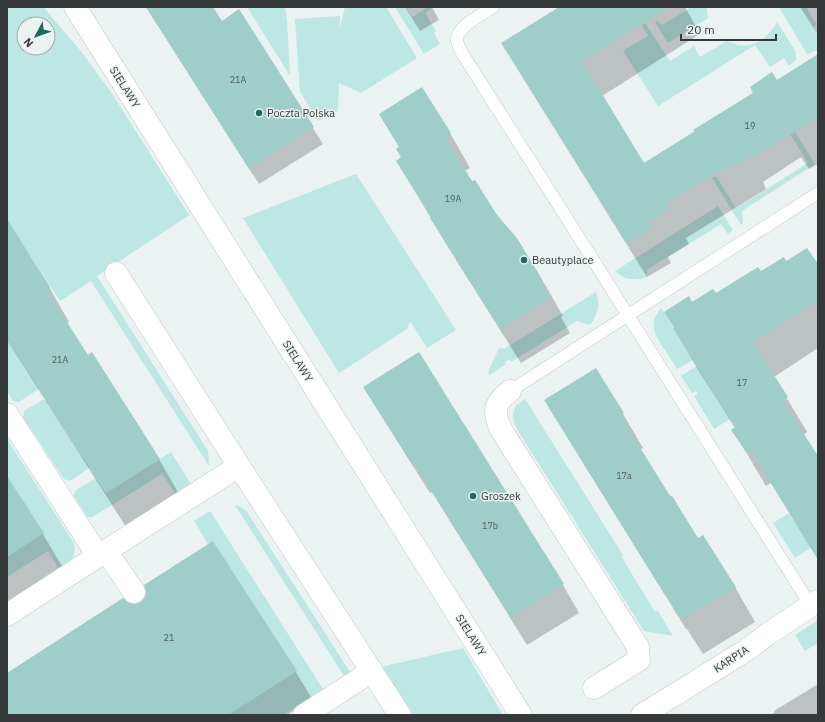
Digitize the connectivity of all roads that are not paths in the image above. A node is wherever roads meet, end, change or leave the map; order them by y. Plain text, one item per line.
1 (75, 7) edge
2 (493, 7) edge
3 (818, 193) edge
4 (116, 273) dead end
5 (628, 315) junction
6 (510, 391) joint
7 (7, 414) edge
8 (239, 466) junction
9 (102, 554) junction
10 (134, 592) dead end
11 (814, 604) edge
12 (7, 615) edge
13 (372, 671) junction
14 (594, 688) dead end
15 (304, 715) edge
16 (400, 715) edge
17 (521, 715) edge
18 (642, 715) edge

1 - 17 street, SIELAWY
2 - 5 lane
3 - 5 lane
4 - 8 street
5 - 6 lane
5 - 11 lane
6 - 14 street
7 - 9 street
8 - 9 street
8 - 13 street
9 - 10 street
9 - 12 street
11 - 18 street, KARPIA
13 - 15 street
13 - 16 street

